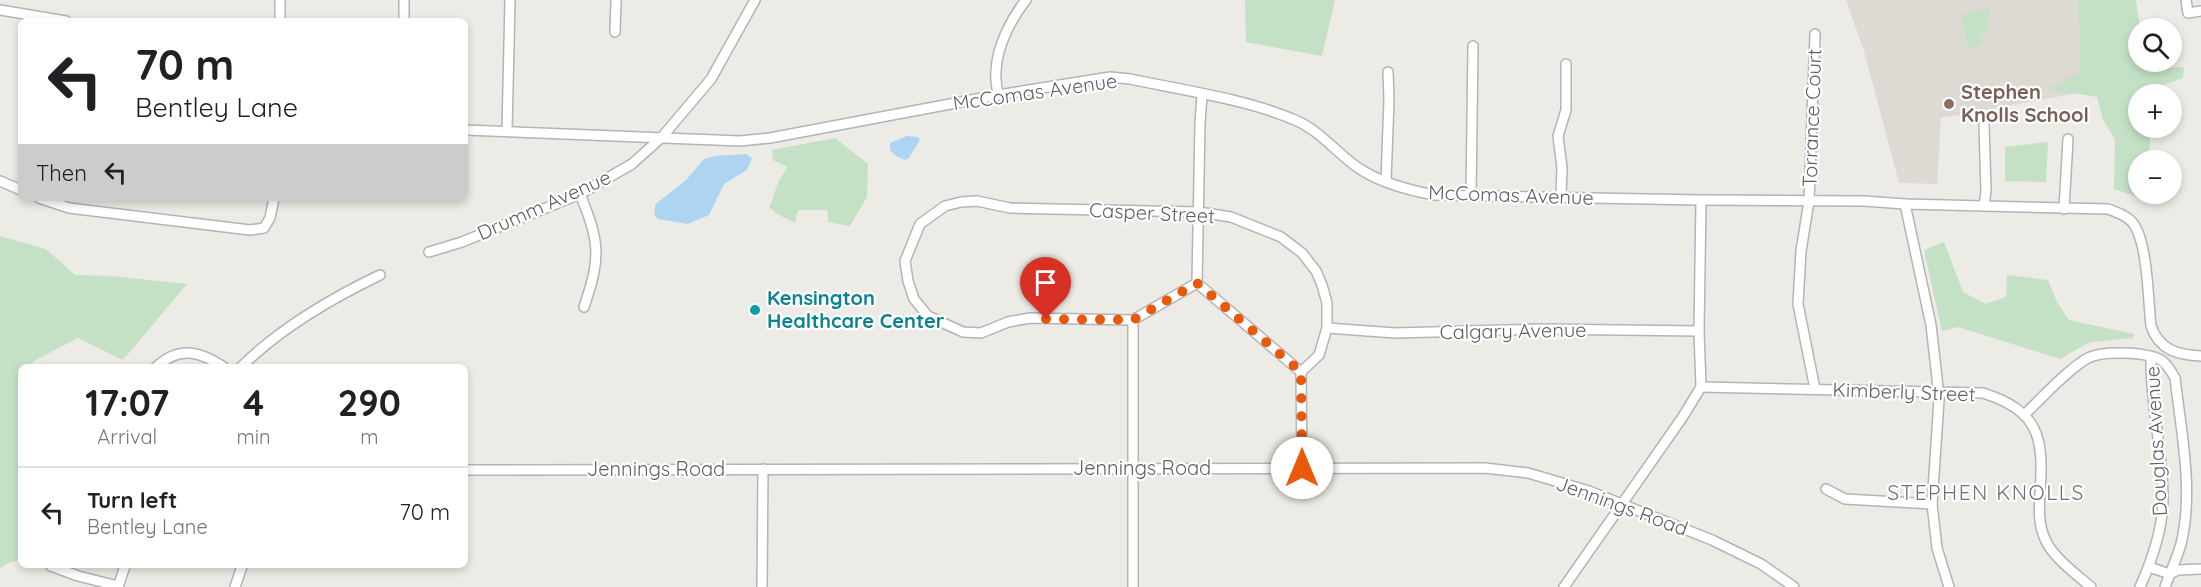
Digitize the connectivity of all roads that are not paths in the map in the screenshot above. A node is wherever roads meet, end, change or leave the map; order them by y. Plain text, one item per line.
1 (280, 0) edge
2 (404, 0) edge
3 (510, 0) edge
4 (616, 0) edge
5 (755, 0) edge
6 (1026, 0) edge
7 (2186, 0) edge
8 (0, 10) edge
9 (2201, 11) edge
10 (48, 18) edge
11 (280, 18) edge
12 (404, 18) edge
13 (615, 32) dead end
14 (1815, 34) dead end
15 (1473, 46) dead end
16 (1566, 64) dead end
17 (1388, 72) dead end
18 (998, 95) junction
19 (1202, 95) junction
20 (1984, 125) dead end
21 (468, 130) edge
22 (507, 131) junction
23 (662, 137) junction
24 (2068, 139) dead end
25 (0, 181) edge
26 (1386, 181) junction
27 (18, 189) edge
28 (580, 194) junction
29 (1471, 195) junction
30 (1561, 196) junction
31 (1701, 200) junction
32 (48, 201) edge
33 (273, 201) edge
34 (1809, 201) junction
35 (1905, 204) junction
36 (1984, 206) junction
37 (2064, 209) junction
38 (1199, 213) junction
39 (429, 252) dead end
40 (380, 275) dead end
41 (1197, 283) junction
42 (584, 308) dead end
43 (1133, 320) junction
44 (1327, 328) junction
45 (1699, 331) junction
46 (2201, 356) edge
47 (2151, 357) junction
48 (160, 364) edge
49 (219, 364) edge
50 (244, 364) edge
51 (1301, 372) junction
52 (1701, 387) junction
53 (1815, 389) junction
54 (1939, 392) junction
55 (2025, 414) junction
56 (1302, 468) junction
57 (1133, 469) junction
58 (468, 470) edge
59 (764, 470) junction
60 (1826, 489) dead end
61 (1932, 504) junction
62 (1622, 505) junction
63 (2149, 567) junction
64 (56, 568) edge
65 (124, 568) edge
66 (241, 568) edge
67 (2201, 569) edge
68 (2170, 574) junction
69 (118, 586) edge
70 (235, 587) edge
71 (762, 587) edge
72 (1133, 587) edge
73 (1564, 587) edge
74 (1794, 587) edge
75 (1950, 587) edge
76 (2091, 587) edge
77 (2140, 587) edge
78 (2165, 587) edge

1 - 11 street
2 - 12 street
3 - 22 street
4 - 13 street
5 - 23 street, Drumm Avenue
6 - 18 street
7 - 9 street
8 - 10 street
14 - 34 street, Torrance Court
15 - 29 street
16 - 30 street
17 - 26 street
18 - 19 street, McComas Avenue
18 - 23 street, McComas Avenue
19 - 26 street, McComas Avenue
19 - 38 street
20 - 36 street
21 - 22 street, McComas Avenue
22 - 23 street, McComas Avenue
23 - 28 street, Drumm Avenue
24 - 37 street
25 - 27 street
26 - 29 street, McComas Avenue
28 - 39 street, Drumm Avenue
28 - 42 street
29 - 30 street, McComas Avenue
30 - 31 street, McComas Avenue
31 - 34 street, McComas Avenue
31 - 45 street
32 - 33 street
34 - 35 street, McComas Avenue
34 - 53 street, Torrance Court
35 - 36 street
35 - 54 street
36 - 37 street
37 - 46 street, Douglas Avenue
38 - 41 street
38 - 43 street, Casper Street
38 - 44 street, Casper Street
40 - 50 street
41 - 43 street
41 - 51 street
43 - 57 street
44 - 45 street, Calgary Avenue
44 - 51 street, Casper Street
45 - 52 street
47 - 55 street
47 - 63 street, Douglas Avenue
47 - 68 street, Douglas Avenue
48 - 49 street
51 - 56 street
52 - 53 street, Kimberly Street
52 - 62 street
53 - 54 street, Kimberly Street
54 - 55 street, Kimberly Street
54 - 61 street
55 - 76 street
56 - 57 street, Jennings Road
56 - 62 street, Jennings Road
57 - 59 street, Jennings Road
57 - 72 street
58 - 59 street, Jennings Road
59 - 71 street
60 - 61 street
61 - 75 street
62 - 73 street
62 - 74 street, Jennings Road
63 - 68 street
63 - 77 street, Douglas Avenue
64 - 69 street
65 - 69 street
66 - 70 street
67 - 68 street
68 - 78 street, Douglas Avenue

